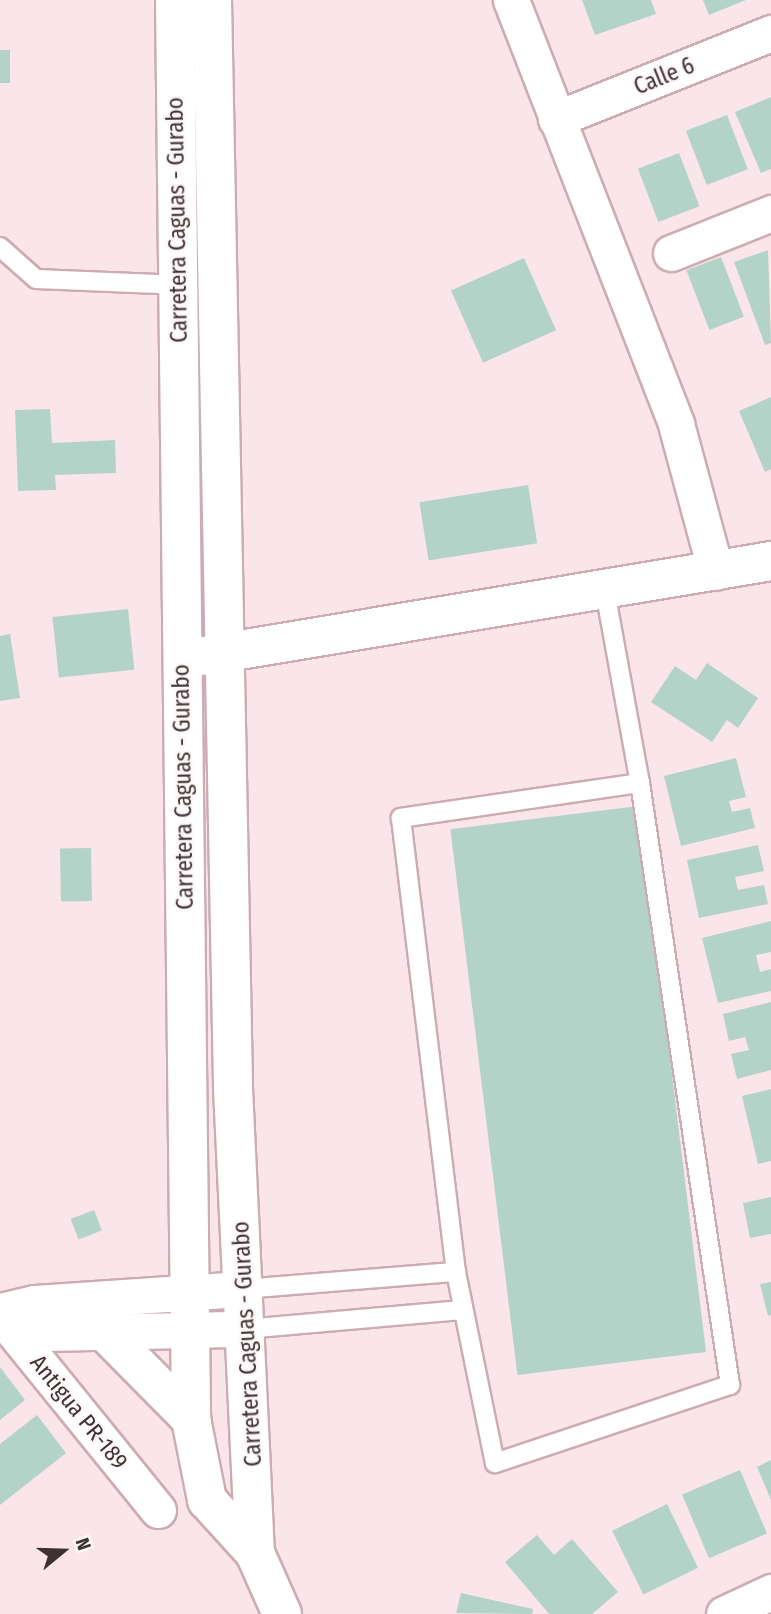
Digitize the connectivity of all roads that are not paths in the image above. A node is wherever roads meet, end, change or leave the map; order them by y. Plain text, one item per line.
1 (175, 0) edge
2 (212, 0) edge
3 (511, 0) edge
4 (771, 33) edge
5 (556, 119) junction
6 (771, 213) edge
7 (0, 247) edge
8 (671, 254) dead end
9 (178, 285) junction
10 (218, 285) junction
11 (771, 561) edge
12 (716, 572) junction
13 (605, 591) junction
14 (226, 652) junction
15 (182, 660) junction
16 (640, 783) junction
17 (456, 1272) junction
18 (243, 1289) junction
19 (186, 1310) junction
20 (462, 1310) junction
21 (0, 1313) edge
22 (102, 1329) junction
23 (245, 1329) junction
24 (191, 1419) junction
25 (158, 1510) dead end
26 (255, 1553) junction
27 (771, 1592) edge
28 (282, 1614) edge
29 (724, 1614) edge

1 - 9 main road, Carretera Caguas - Gurabo
2 - 10 main road, Carretera Caguas - Gurabo
3 - 5 street
4 - 5 street, Calle 6
5 - 12 street
6 - 8 street
7 - 9 lane
9 - 10 lane
9 - 15 main road, Carretera Caguas - Gurabo
10 - 14 main road, Carretera Caguas - Gurabo
11 - 12 main road
12 - 13 main road
13 - 14 main road
13 - 16 lane
14 - 15 main road
14 - 18 main road, Carretera Caguas - Gurabo
15 - 19 main road, Carretera Caguas - Gurabo
16 - 17 lane
16 - 20 lane
17 - 18 lane
17 - 20 lane
18 - 19 street
18 - 23 main road, Carretera Caguas - Gurabo
19 - 21 street
19 - 22 street
19 - 23 street
19 - 24 main road, Carretera Caguas - Gurabo
20 - 23 lane
21 - 22 street
21 - 25 street, Antigua PR-189
22 - 24 main road
23 - 26 main road, Carretera Caguas - Gurabo
24 - 26 main road, Carretera Caguas - Gurabo
26 - 28 main road, Carretera Caguas - Gurabo
27 - 29 street

